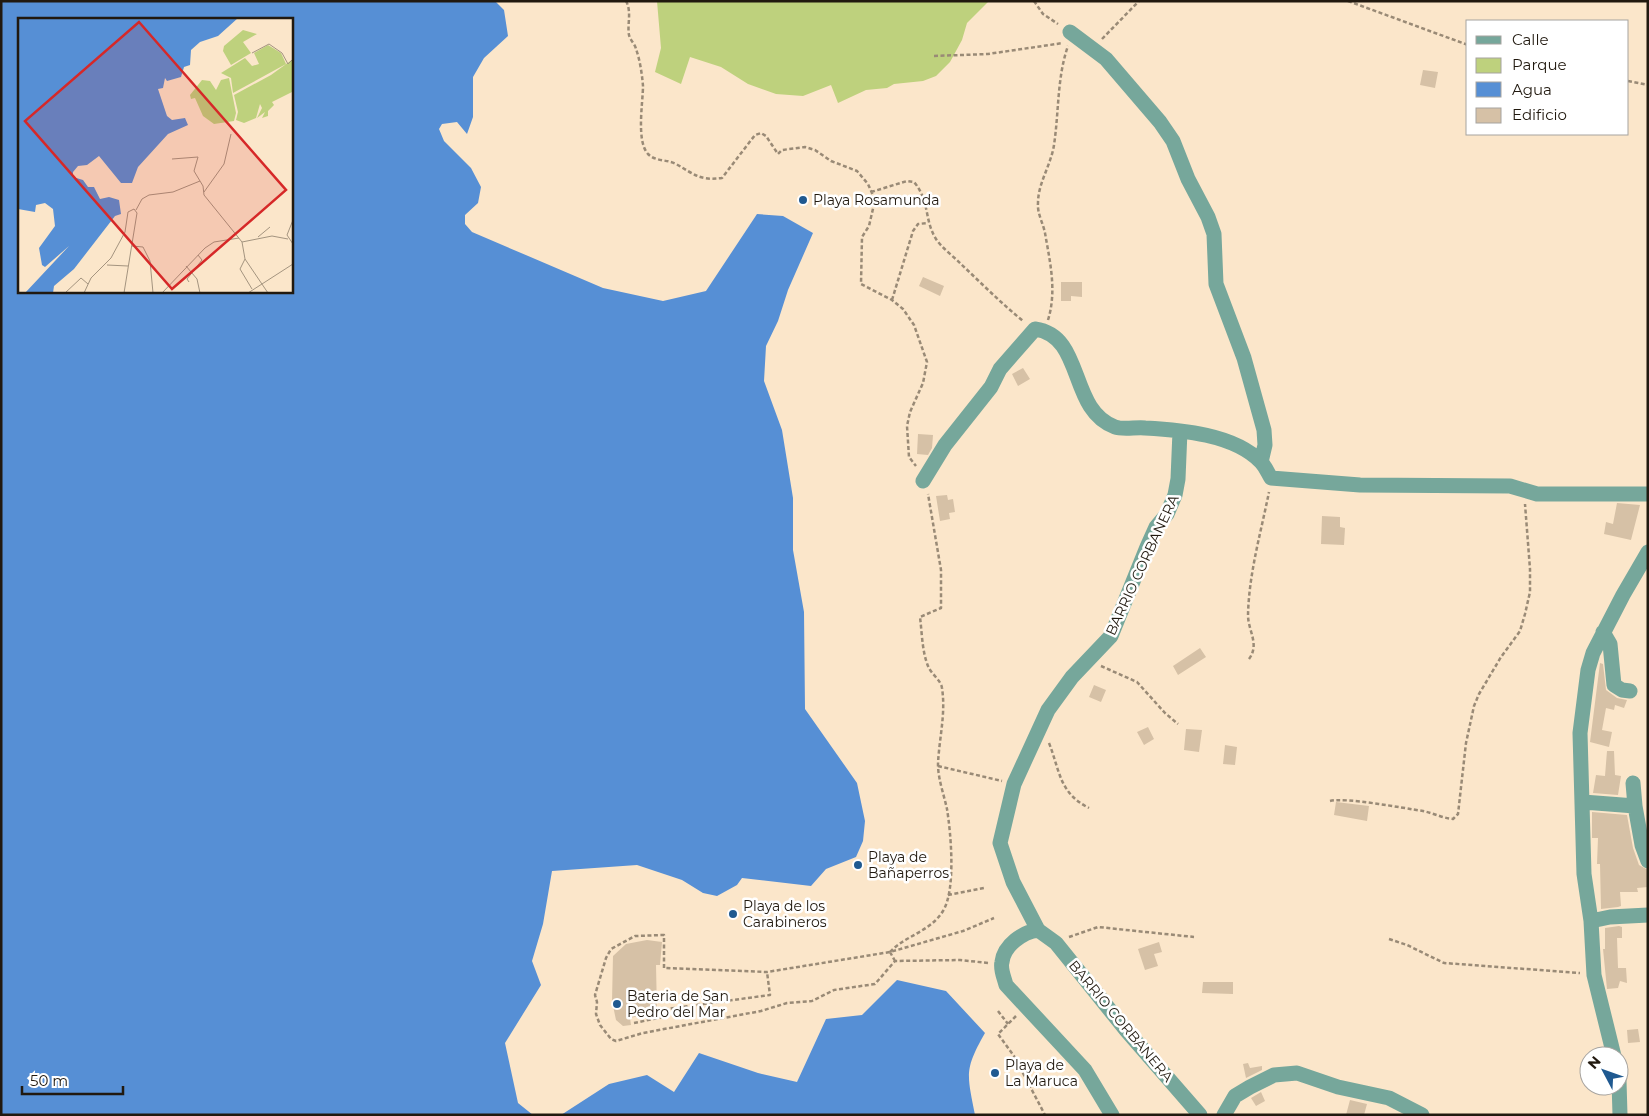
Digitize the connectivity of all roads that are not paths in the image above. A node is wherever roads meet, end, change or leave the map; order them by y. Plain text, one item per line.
1 (1070, 37) road end
2 (1180, 430) junction
3 (1262, 462) junction
4 (923, 481) road end
5 (1648, 494) edge
6 (1648, 552) edge
7 (1603, 632) junction
8 (1630, 691) dead end
9 (1633, 783) dead end
10 (1583, 802) junction
11 (1635, 806) junction
12 (1648, 861) edge
13 (1648, 915) edge
14 (1591, 921) junction
15 (1038, 930) junction
16 (1612, 1046) edge
17 (1619, 1096) edge
18 (1112, 1115) edge
19 (1200, 1115) edge
20 (1224, 1115) edge
21 (1422, 1115) edge
22 (1620, 1115) edge

1 - 3 street
2 - 3 street
2 - 4 street
2 - 15 street, BARRIO CORBANERA
3 - 5 street
6 - 7 street
7 - 8 street
7 - 10 street
9 - 11 street
10 - 11 street
10 - 14 street
11 - 12 street
13 - 14 street
14 - 16 street
15 - 18 street
15 - 19 street, BARRIO CORBANERA
17 - 22 street
20 - 21 street

